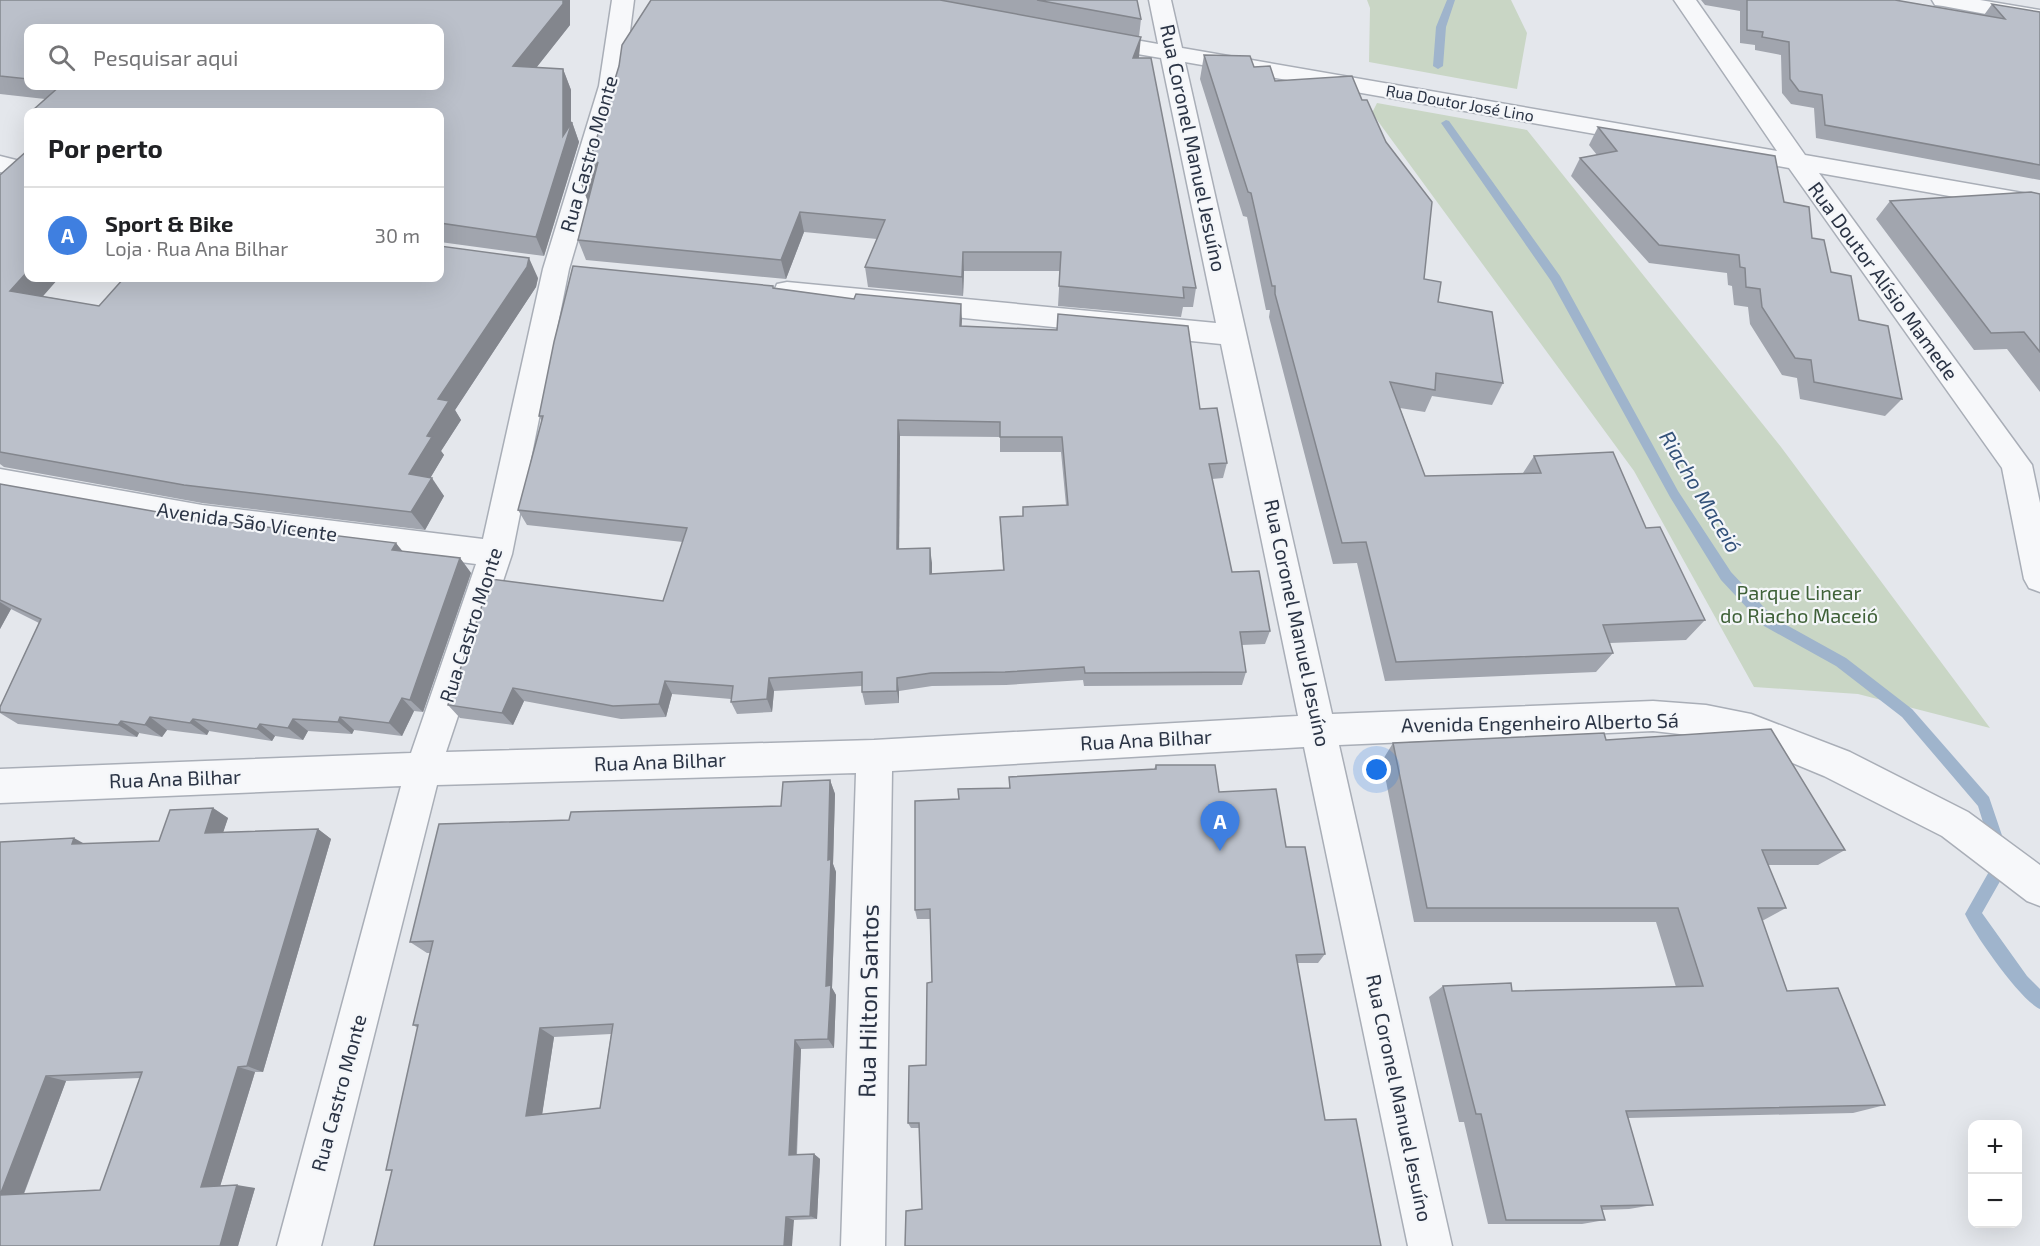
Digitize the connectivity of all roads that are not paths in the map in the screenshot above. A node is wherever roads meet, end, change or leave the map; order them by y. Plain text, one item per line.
1 (623, 0) edge
2 (1160, 0) edge
3 (1685, 0) edge
4 (1943, 0) edge
5 (2040, 17) edge
6 (1080, 37) edge
7 (1173, 54) junction
8 (1796, 160) junction
9 (0, 164) edge
10 (24, 170) edge
11 (2040, 204) edge
12 (757, 288) edge
13 (1234, 335) junction
14 (2029, 469) edge
15 (0, 481) edge
16 (496, 554) junction
17 (2040, 579) edge
18 (1320, 730) junction
19 (874, 756) junction
20 (423, 769) junction
21 (0, 786) edge
22 (2040, 888) edge
23 (299, 1246) edge
24 (862, 1246) edge
25 (1430, 1246) edge

1 - 16 street, Rua Castro Monte
2 - 7 street, Rua Coronel Manuel Jesuíno
3 - 8 street, Rua Doutor Alísio Mamede
4 - 5 street
6 - 7 street, Rua Doutor José Lino
7 - 8 street, Rua Doutor José Lino
7 - 13 street, Rua Coronel Manuel Jesuíno
8 - 11 street, Rua Doutor José Lino
8 - 14 street, Rua Doutor Alísio Mamede
9 - 10 street
12 - 13 street
13 - 18 street, Rua Coronel Manuel Jesuíno
14 - 17 street, Rua Doutor Alísio Mamede
15 - 16 street, Avenida São Vicente
16 - 20 street, Rua Castro Monte
18 - 19 street, Rua Ana Bilhar
18 - 22 street, Avenida Engenheiro Alberto Sá
18 - 25 street, Rua Coronel Manuel Jesuíno
19 - 20 street, Rua Ana Bilhar
19 - 24 street, Rua Hilton Santos
20 - 21 street, Rua Ana Bilhar
20 - 23 street, Rua Castro Monte

